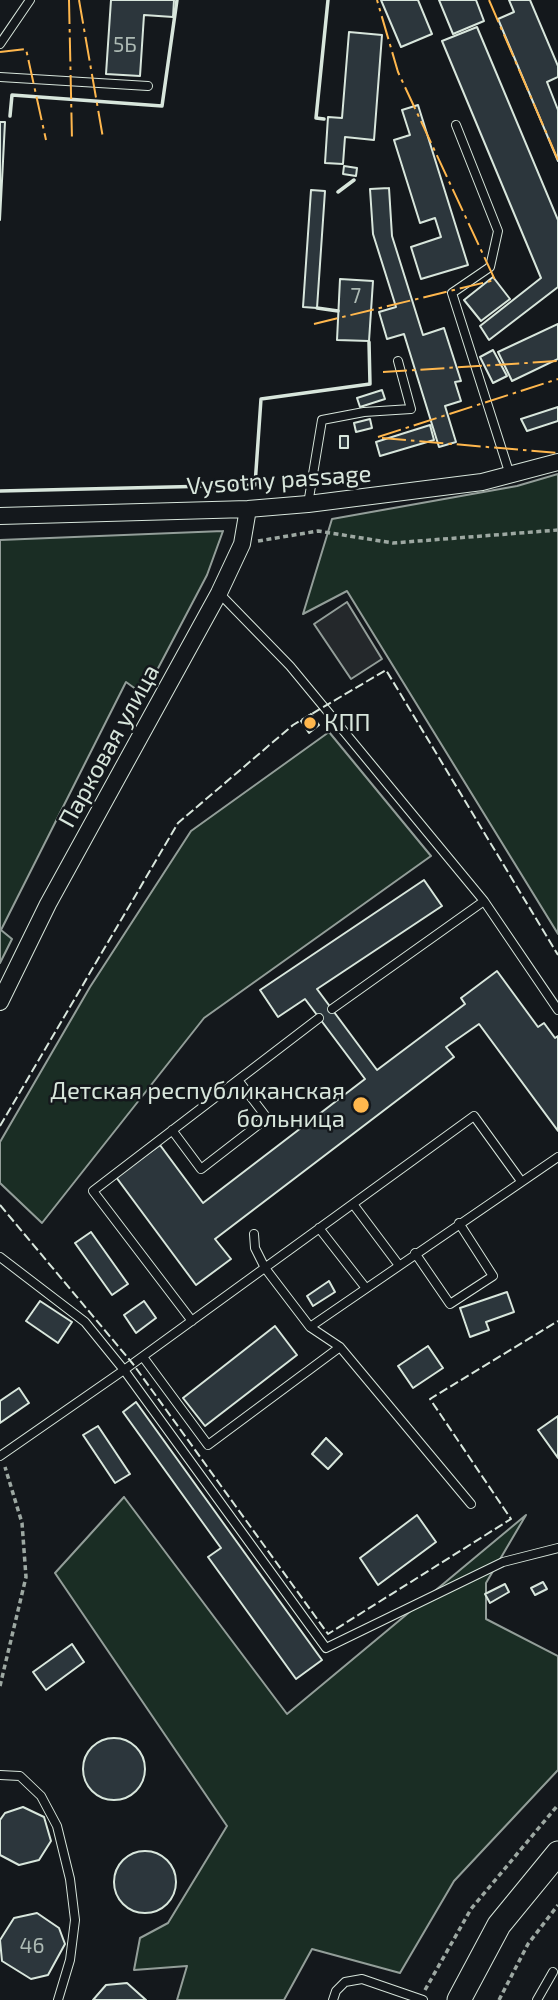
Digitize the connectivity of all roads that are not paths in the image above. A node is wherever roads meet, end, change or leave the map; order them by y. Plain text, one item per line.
1 (30, 0) edge
2 (0, 44) edge
3 (0, 78) edge
4 (148, 86) dead end
5 (456, 125) dead end
6 (398, 361) dead end
7 (558, 462) edge
8 (510, 475) junction
9 (308, 503) junction
10 (248, 509) junction
11 (0, 516) edge
12 (219, 593) junction
13 (484, 901) junction
14 (0, 1002) edge
15 (332, 1009) dead end
16 (558, 1010) edge
17 (319, 1018) dead end
18 (238, 1080) junction
19 (172, 1130) junction
20 (558, 1157) edge
21 (521, 1181) junction
22 (353, 1204) junction
23 (459, 1223) junction
24 (319, 1228) junction
25 (254, 1234) dead end
26 (415, 1253) junction
27 (0, 1257) edge
28 (398, 1264) junction
29 (265, 1268) junction
30 (365, 1287) junction
31 (192, 1321) junction
32 (310, 1327) junction
33 (340, 1347) junction
34 (143, 1357) junction
35 (124, 1370) junction
36 (1, 1455) edge
37 (471, 1504) dead end
38 (558, 1548) edge
39 (0, 1775) edge
40 (558, 1853) edge
41 (553, 1972) dead end
42 (422, 1999) edge
43 (58, 2000) edge
44 (333, 2000) edge
45 (459, 2000) edge
46 (537, 2000) edge

1 - 2 lane
3 - 4 lane
5 - 8 lane
6 - 9 lane
7 - 8 street, Vysotny passage
8 - 9 street, Vysotny passage
9 - 10 street, Vysotny passage
10 - 11 street, Vysotny passage
10 - 12 street, Парковая улица
12 - 13 lane
12 - 14 street, Парковая улица
13 - 15 lane
13 - 16 lane
17 - 18 lane
18 - 19 lane
18 - 19 lane
19 - 31 lane
20 - 21 lane
21 - 22 lane
21 - 23 lane
22 - 24 lane
22 - 28 lane
23 - 26 lane
23 - 26 lane
24 - 29 lane
24 - 30 lane
25 - 29 lane
26 - 28 lane
27 - 35 lane
28 - 30 lane
29 - 31 lane
29 - 32 lane
30 - 32 lane
31 - 34 lane
32 - 33 lane
33 - 34 lane
33 - 37 lane
34 - 35 lane
35 - 36 lane
35 - 38 lane
39 - 43 lane
40 - 45 main road
41 - 46 lane
42 - 44 lane

